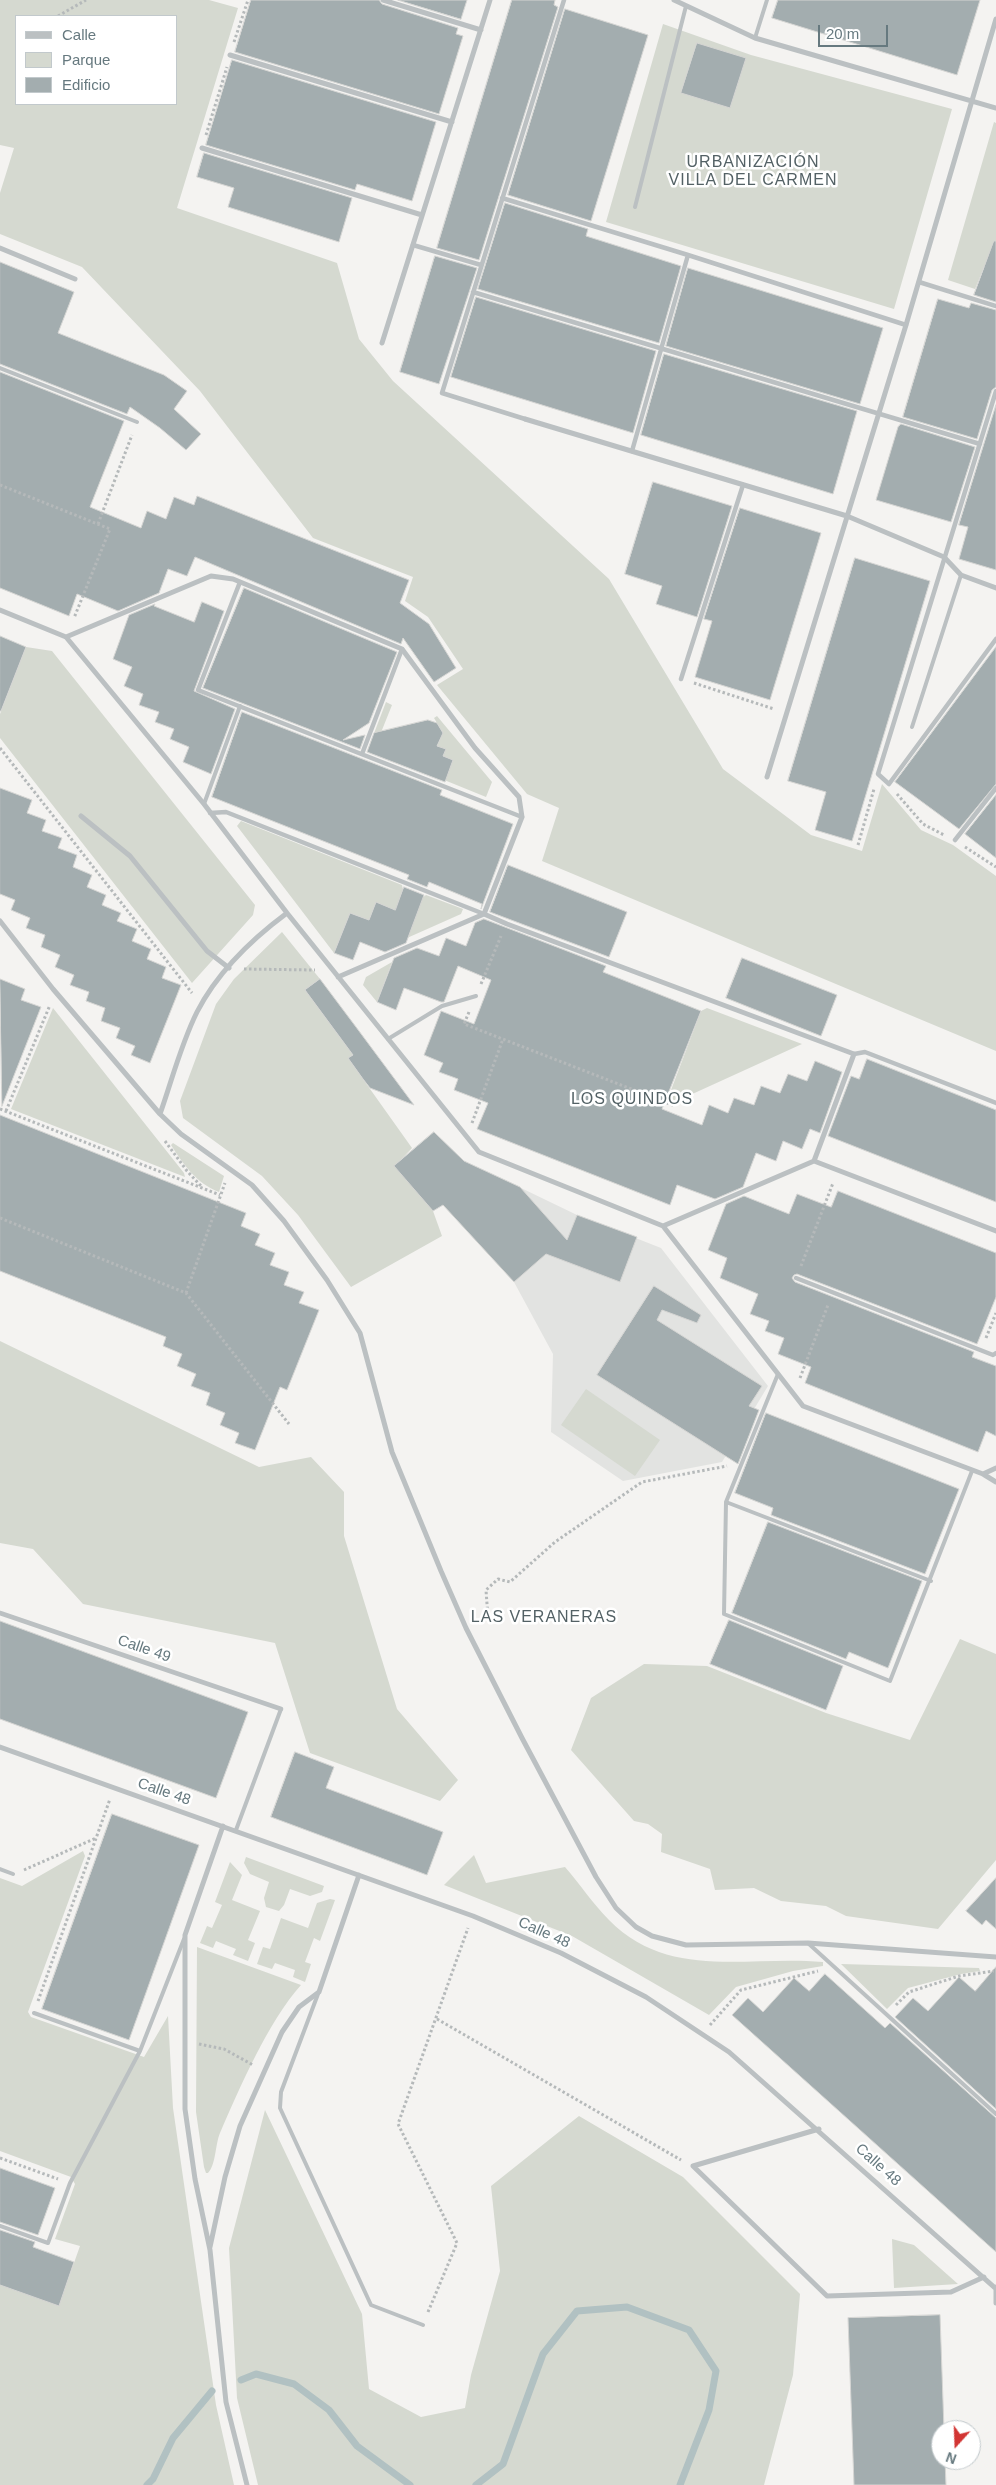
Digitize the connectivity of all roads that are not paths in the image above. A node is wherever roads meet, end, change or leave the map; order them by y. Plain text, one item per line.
1 (383, 0) edge
2 (490, 0) edge
3 (564, 0) edge
4 (674, 0) edge
5 (767, 0) edge
6 (686, 6) junction
7 (996, 19) edge
8 (481, 30) junction
9 (755, 38) junction
10 (230, 55) road end
11 (972, 102) junction
12 (996, 108) edge
13 (452, 122) junction
14 (202, 148) road end
15 (502, 198) junction
16 (635, 207) dead end
17 (422, 215) junction
18 (413, 245) junction
19 (0, 248) edge
20 (688, 255) junction
21 (481, 265) junction
22 (76, 279) dead end
23 (919, 282) junction
24 (473, 292) junction
25 (996, 306) edge
26 (906, 325) junction
27 (382, 343) dead end
28 (662, 350) junction
29 (0, 368) edge
30 (996, 390) edge
31 (879, 413) junction
32 (525, 419) joint
33 (137, 422) road end
34 (980, 444) junction
35 (632, 451) junction
36 (743, 485) junction
37 (847, 516) junction
38 (944, 558) junction
39 (961, 575) junction
40 (240, 582) junction
41 (996, 588) edge
42 (0, 610) edge
43 (66, 637) junction
44 (996, 639) edge
45 (402, 649) junction
46 (681, 679) road end
47 (240, 706) junction
48 (912, 727) dead end
49 (362, 754) junction
50 (767, 778) dead end
51 (996, 788) edge
52 (204, 804) junction
53 (210, 813) junction
54 (81, 816) dead end
55 (522, 818) junction
56 (955, 840) road end
57 (287, 913) junction
58 (484, 914) junction
59 (0, 922) edge
60 (229, 968) junction
61 (338, 977) junction
62 (476, 996) road end
63 (388, 1039) junction
64 (854, 1054) junction
65 (996, 1103) edge
66 (160, 1114) junction
67 (814, 1161) junction
68 (663, 1226) junction
69 (996, 1231) edge
70 (796, 1278) road end
71 (996, 1354) edge
72 (778, 1374) junction
73 (996, 1468) edge
74 (972, 1471) junction
75 (983, 1474) junction
76 (996, 1482) edge
77 (726, 1502) junction
78 (931, 1581) junction
79 (0, 1613) edge
80 (281, 1709) joint
81 (0, 1747) edge
82 (223, 1826) junction
83 (236, 1830) junction
84 (0, 1870) edge
85 (13, 1874) road end
86 (359, 1875) junction
87 (185, 1934) junction
88 (808, 1943) junction
89 (996, 1957) edge
90 (318, 1992) junction
91 (34, 2013) road end
92 (140, 2051) junction
93 (996, 2114) edge
94 (819, 2129) junction
95 (0, 2226) edge
96 (210, 2250) junction
97 (984, 2277) junction
98 (996, 2287) edge
99 (996, 2303) edge
100 (423, 2325) road end
101 (247, 2485) edge

1 - 8 street
2 - 8 street
3 - 15 street
4 - 6 street
5 - 9 lane
6 - 9 street
6 - 16 lane
7 - 11 street
8 - 13 street
9 - 11 street
10 - 13 street
11 - 12 street
11 - 23 street
13 - 17 street
14 - 17 street
15 - 20 street
15 - 21 street
17 - 18 street
18 - 21 street
18 - 27 street
19 - 22 street
20 - 26 street
20 - 28 street
21 - 24 street
23 - 25 street
23 - 26 street
24 - 28 street
24 - 32 street
26 - 31 street
28 - 31 street
28 - 35 street
29 - 33 lane
30 - 34 street
31 - 34 street
31 - 37 street
32 - 35 street
34 - 38 street
35 - 36 street
36 - 37 street
36 - 46 street
37 - 38 street
37 - 50 street
38 - 39 street
38 - 44 street
39 - 41 street
39 - 48 lane
40 - 43 street
40 - 45 street
40 - 47 street
42 - 43 street
43 - 52 street
45 - 49 street
45 - 55 street
47 - 49 street
47 - 52 lane
49 - 55 street
51 - 56 street
52 - 53 street
53 - 57 street
53 - 58 street
54 - 60 street
55 - 58 street
57 - 60 street
57 - 61 street
58 - 61 street
58 - 64 street
59 - 66 street
60 - 66 street
61 - 63 street
62 - 63 lane
63 - 68 street
64 - 65 street
64 - 67 street
66 - 88 street
67 - 68 street
67 - 69 street
68 - 72 street
70 - 71 street
72 - 74 street
72 - 77 lane
73 - 75 street
74 - 75 street
74 - 78 lane
75 - 76 street
77 - 78 lane
77 - 78 lane
79 - 80 street, Calle 49
80 - 83 lane
81 - 82 street, Calle 48
82 - 83 street, Calle 48
82 - 87 street
83 - 86 street, Calle 48
84 - 85 lane
86 - 90 street
86 - 94 street, Calle 48
87 - 92 lane
87 - 96 street
88 - 89 street
88 - 93 lane
90 - 96 street
90 - 100 lane
91 - 92 lane
92 - 95 lane
94 - 97 street, Calle 48
94 - 97 street
96 - 101 street
97 - 98 street, Calle 48
98 - 99 street

